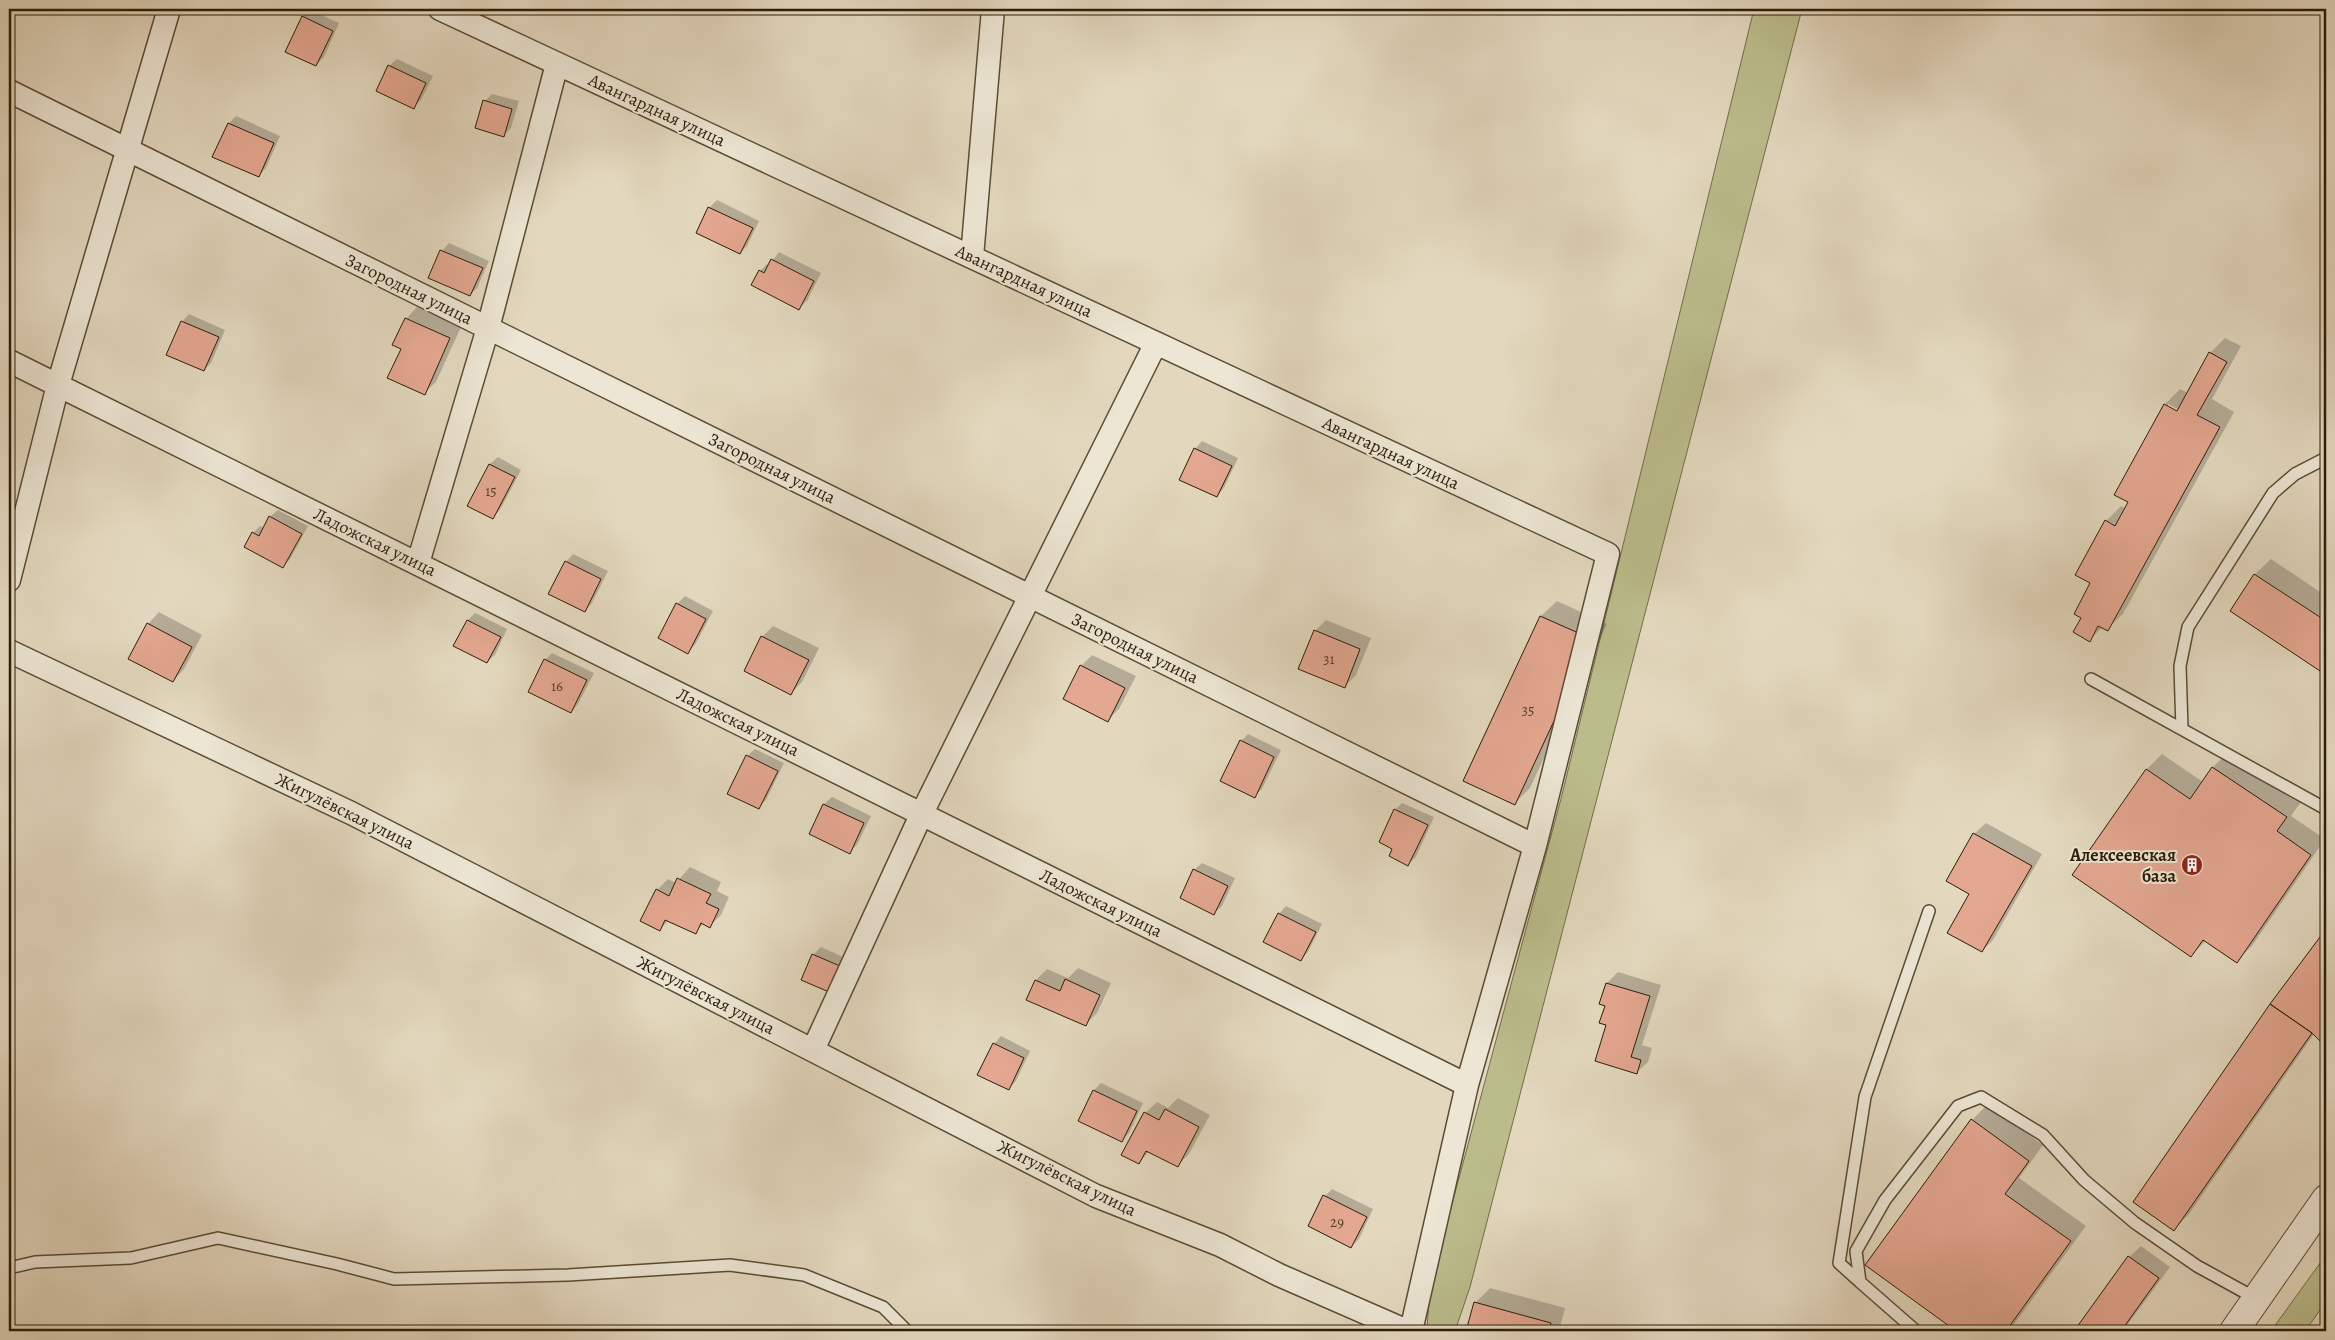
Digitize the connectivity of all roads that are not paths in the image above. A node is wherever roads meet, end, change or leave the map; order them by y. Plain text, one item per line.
1 (169, 9) edge
2 (440, 9) edge
3 (993, 9) edge
4 (557, 64) junction
5 (9, 90) edge
6 (128, 149) junction
7 (972, 257) junction
8 (488, 328) junction
9 (1156, 343) junction
10 (9, 361) edge
11 (58, 385) junction
12 (2326, 458) edge
13 (418, 563) junction
14 (9, 580) edge
15 (1031, 596) junction
16 (9, 651) edge
17 (2091, 679) dead end
18 (2182, 730) junction
19 (2326, 809) edge
20 (922, 813) junction
21 (1535, 846) junction
22 (1929, 911) dead end
23 (813, 1050) junction
24 (1467, 1085) junction
25 (2326, 1199) edge
26 (9, 1268) edge
27 (1860, 1282) junction
28 (2257, 1299) junction
29 (907, 1331) edge
30 (1409, 1331) edge
31 (1916, 1331) edge
32 (2234, 1331) edge

1 - 6 street
2 - 4 street, Авангардная улица
3 - 7 street
4 - 7 street, Авангардная улица
4 - 8 street
5 - 6 street, Загородная улица
6 - 8 street, Загородная улица
6 - 11 street
7 - 9 street, Авангардная улица
8 - 13 street
8 - 15 street, Загородная улица
9 - 15 street
9 - 21 street, Авангардная улица
10 - 11 street, Ладожская улица
11 - 13 street, Ладожская улица
11 - 14 street
12 - 18 lane
13 - 20 street, Ладожская улица
15 - 20 street
15 - 21 street, Загородная улица
16 - 23 street, Жигулёвская улица
17 - 18 lane
18 - 19 lane
20 - 23 street
20 - 24 street, Ладожская улица
21 - 24 street
22 - 27 lane
23 - 30 street, Жигулёвская улица
24 - 30 street
25 - 28 street
26 - 29 lane
27 - 28 lane
27 - 31 lane
28 - 32 street

